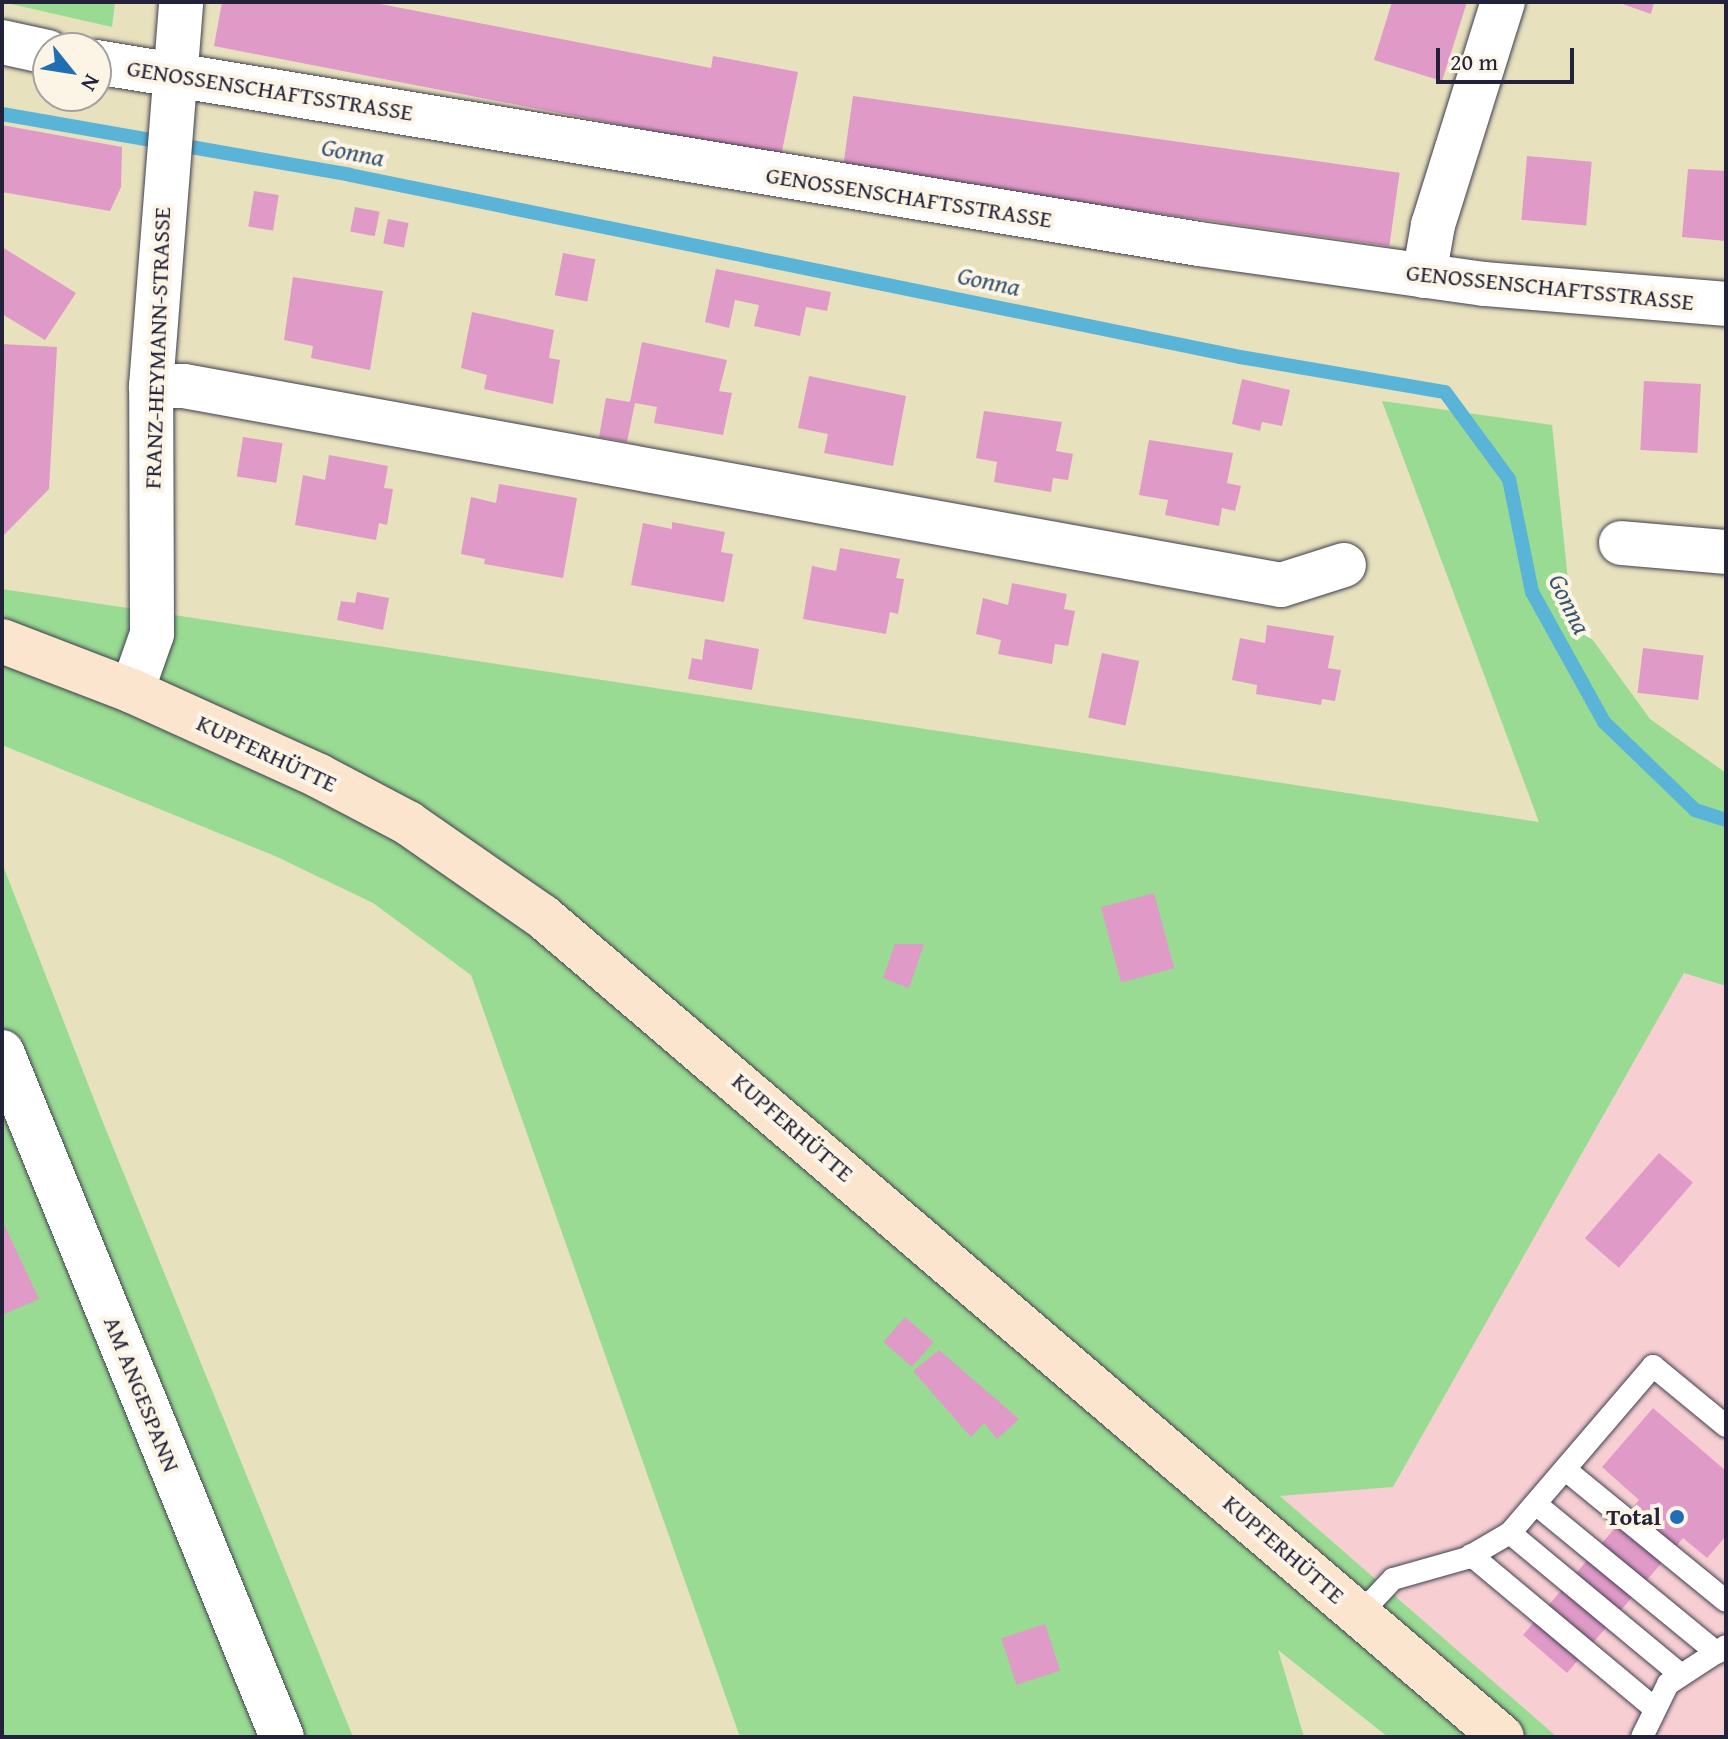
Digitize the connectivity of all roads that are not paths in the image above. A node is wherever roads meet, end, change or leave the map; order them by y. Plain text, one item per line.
1 (181, 2) edge
2 (1503, 2) edge
3 (2, 42) edge
4 (32, 49) edge
5 (112, 74) edge
6 (169, 116) junction
7 (1424, 276) junction
8 (1726, 304) edge
9 (151, 386) junction
10 (1621, 543) dead end
11 (1726, 552) edge
12 (1344, 565) dead end
13 (2, 641) edge
14 (132, 691) junction
15 (2, 1052) edge
16 (1726, 1426) edge
17 (1567, 1471) junction
18 (1537, 1505) junction
19 (1510, 1533) junction
20 (1471, 1555) junction
21 (1726, 1601) edge
22 (1360, 1614) junction
23 (1721, 1650) edge
24 (1681, 1675) junction
25 (1654, 1708) junction
26 (282, 1737) edge
27 (1502, 1737) edge
28 (1642, 1737) edge

1 - 6 street, FRANZ-HEYMANN-STRASSE
2 - 7 street
3 - 4 street
5 - 6 street, GENOSSENSCHAFTSSTRASSE
6 - 7 street, GENOSSENSCHAFTSSTRASSE
6 - 9 street, FRANZ-HEYMANN-STRASSE
7 - 8 street, GENOSSENSCHAFTSSTRASSE
9 - 12 street
9 - 14 street, FRANZ-HEYMANN-STRASSE
10 - 11 street
13 - 14 main road, KUPFERHÜTTE
14 - 22 main road, KUPFERHÜTTE
15 - 26 street, AM ANGESPANN
16 - 17 lane
17 - 18 lane
17 - 21 lane
18 - 19 lane
18 - 23 lane
19 - 20 lane
19 - 24 lane
20 - 22 lane
20 - 25 lane
22 - 27 main road, KUPFERHÜTTE
23 - 24 lane
24 - 25 lane
25 - 28 lane

